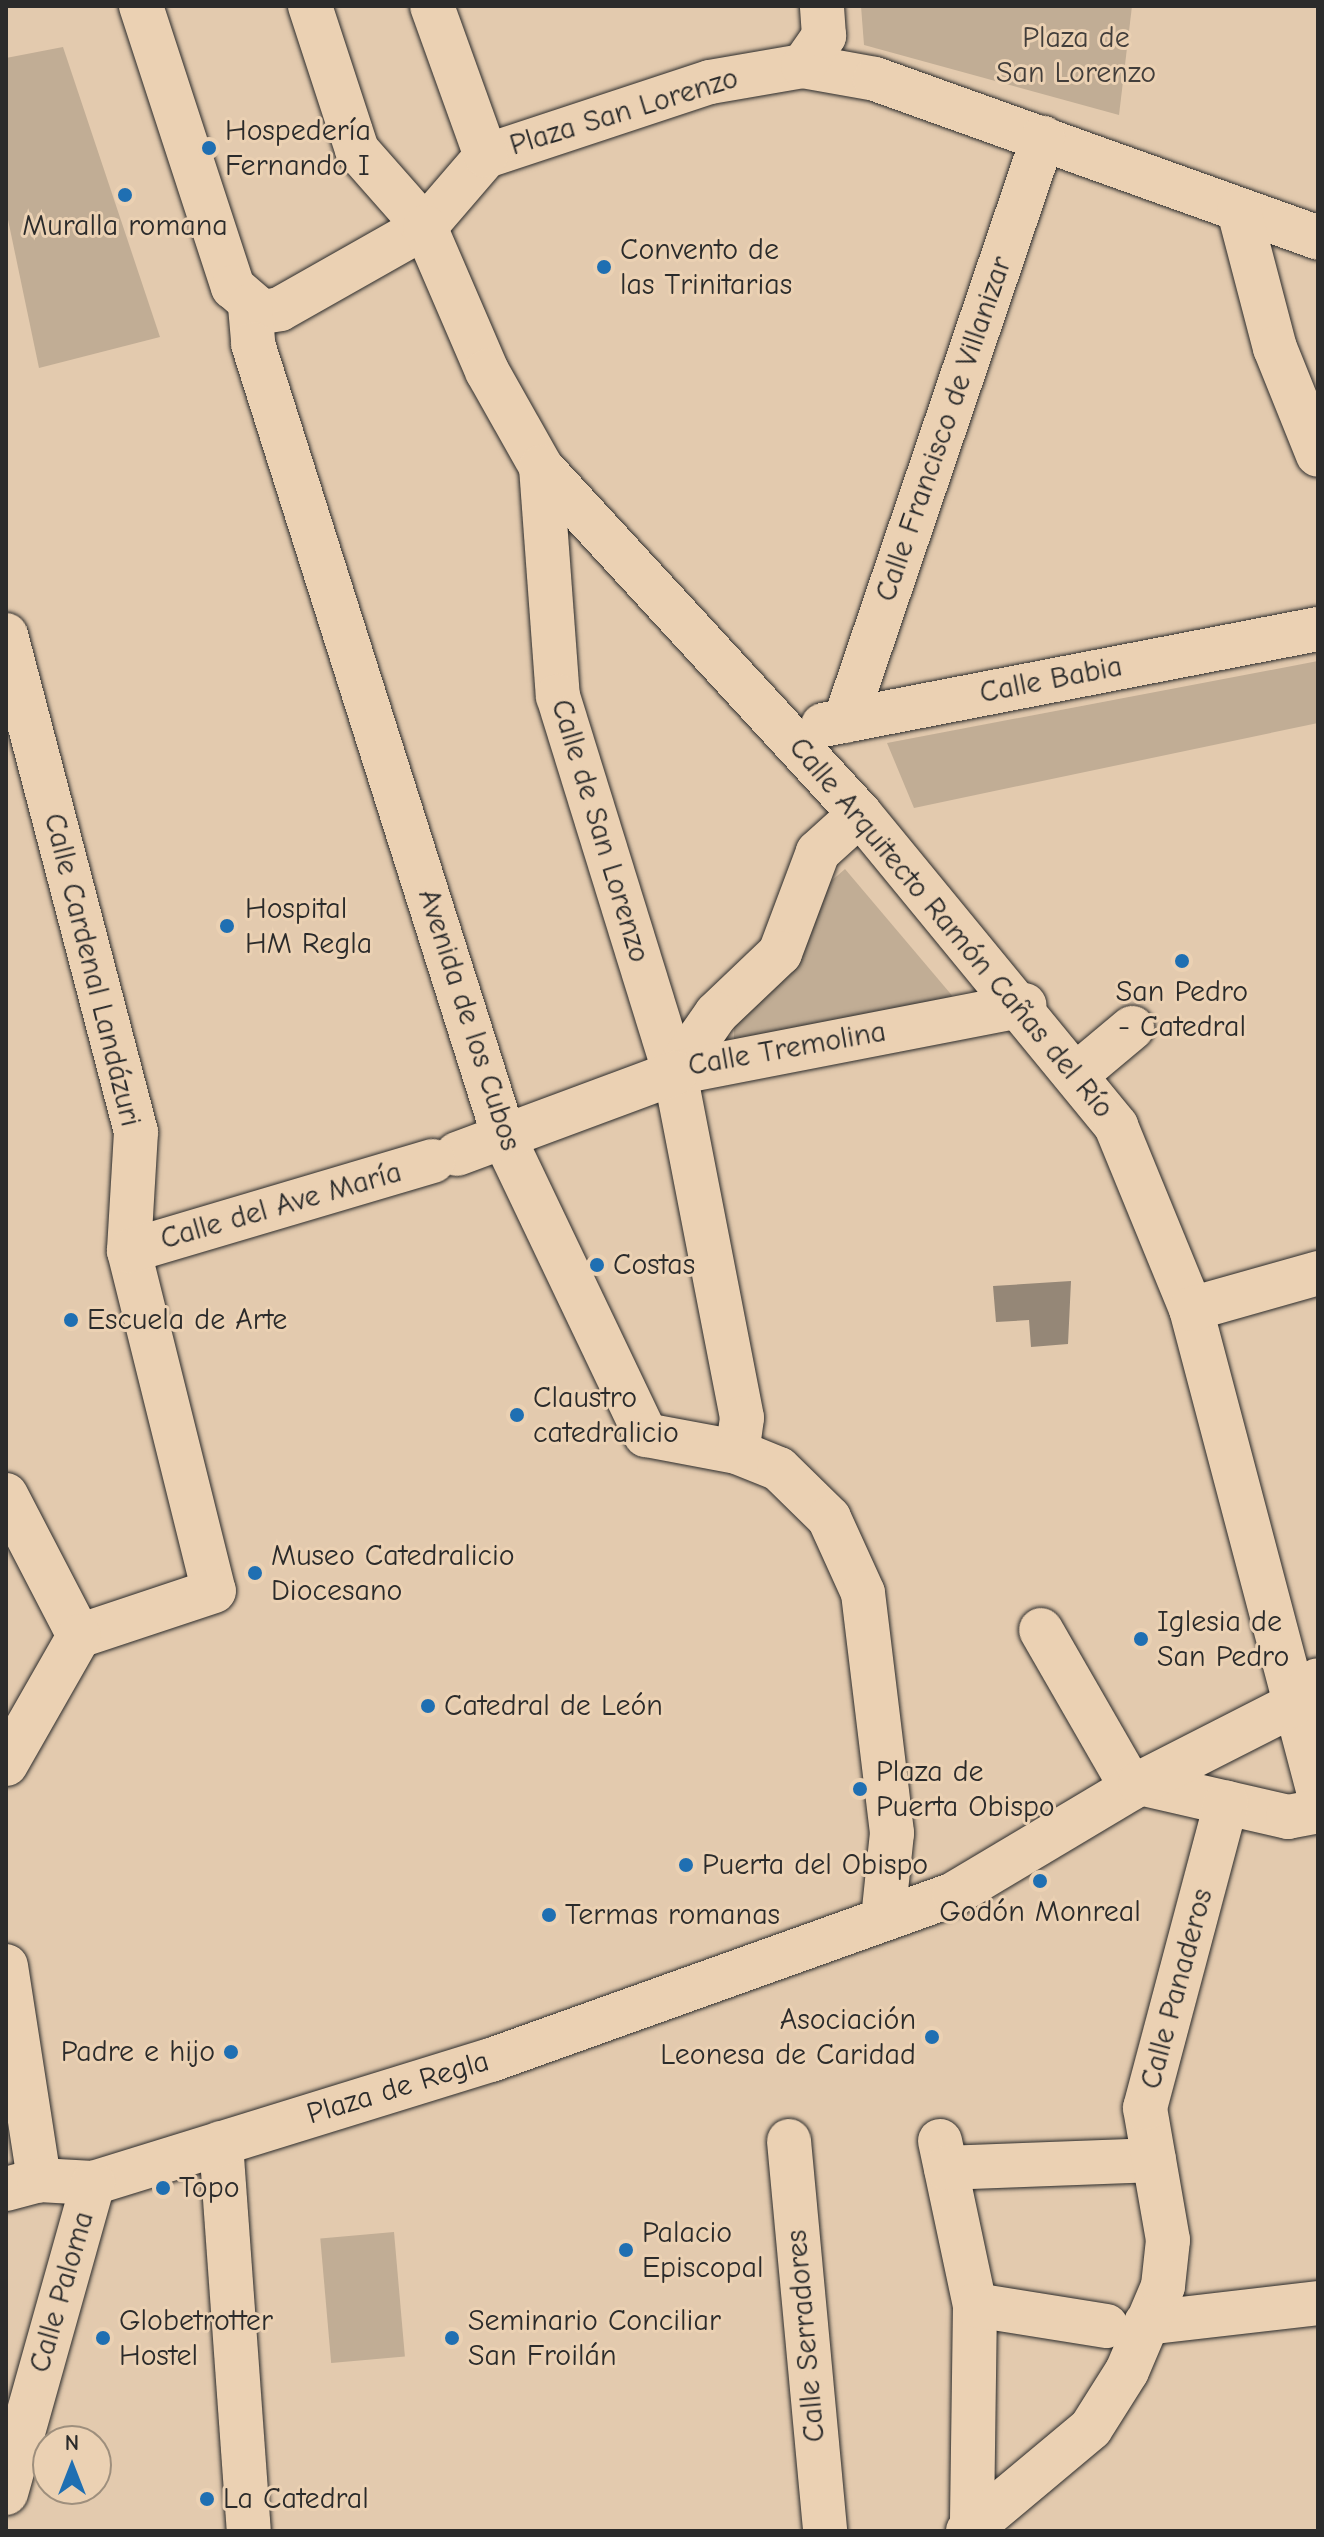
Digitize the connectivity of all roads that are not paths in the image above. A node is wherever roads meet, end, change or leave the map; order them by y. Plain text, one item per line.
1 (141, 6) edge
2 (310, 6) edge
3 (432, 6) edge
4 (822, 6) edge
5 (803, 66) junction
6 (1043, 138) junction
7 (486, 156) junction
8 (1239, 211) junction
9 (425, 227) junction
10 (1318, 238) edge
11 (250, 306) junction
12 (1318, 455) edge
13 (541, 467) junction
14 (1318, 629) edge
15 (6, 635) edge
16 (845, 721) junction
17 (784, 727) junction
18 (860, 814) junction
19 (1024, 1005) junction
20 (1132, 1028) dead end
21 (675, 1073) junction
22 (1077, 1074) junction
23 (505, 1140) junction
24 (129, 1251) junction
25 (1318, 1273) edge
26 (1191, 1309) junction
27 (737, 1452) junction
28 (6, 1495) edge
29 (1041, 1630) dead end
30 (79, 1636) junction
31 (1305, 1693) edge
32 (6, 1764) edge
33 (1136, 1785) junction
34 (1318, 1790) edge
35 (1226, 1803) junction
36 (1318, 1811) edge
37 (883, 1918) junction
38 (6, 1966) edge
39 (789, 2141) dead end
40 (221, 2143) junction
41 (1154, 2160) junction
42 (93, 2183) junction
43 (22, 2184) edge
44 (1318, 2303) edge
45 (975, 2305) junction
46 (1126, 2324) junction
47 (6, 2493) edge
48 (970, 2529) edge
49 (249, 2531) edge
50 (825, 2531) edge

1 - 11 street, Avenida de los Cubos
2 - 9 street, Calle de San Lorenzo
3 - 7 street
4 - 5 street
5 - 6 street, Plaza San Lorenzo
5 - 7 street, Plaza San Lorenzo
6 - 8 street, Plaza San Lorenzo
6 - 16 street, Calle Francisco de Villanizar
7 - 9 street, Plaza San Lorenzo
8 - 10 street, Plaza San Lorenzo
8 - 12 street
9 - 11 street, Plaza San Lorenzo
9 - 13 street, Calle de San Lorenzo
11 - 23 street, Avenida de los Cubos
13 - 17 street, Calle Arquitecto Ramón Cañas del Río
13 - 21 street, Calle de San Lorenzo
14 - 16 street, Calle Babia
15 - 24 street, Calle Cardenal Landázuri
16 - 17 street, Calle Babia
17 - 18 street, Calle Arquitecto Ramón Cañas del Río
18 - 19 street, Calle Arquitecto Ramón Cañas del Río
18 - 21 street, Calle Tremolina
19 - 21 street, Calle Tremolina
19 - 22 street, Calle Arquitecto Ramón Cañas del Río
20 - 22 street
21 - 23 street, Calle del Ave María
21 - 27 street, Calle de San Lorenzo
22 - 26 street, Calle Arquitecto Ramón Cañas del Río
23 - 24 street, Calle del Ave María
23 - 27 street, Avenida de los Cubos
24 - 30 street, Calle Cardenal Landázuri
25 - 26 street
26 - 31 street, Calle Arquitecto Ramón Cañas del Río
27 - 37 street, Avenida de los Cubos
28 - 30 street
29 - 33 street
30 - 32 street
31 - 33 street, Plaza de Regla
31 - 34 street, Calle Arquitecto Ramón Cañas del Río
33 - 35 street
33 - 37 street, Plaza de Regla
35 - 36 street
35 - 41 street, Calle Panaderos
37 - 40 street, Plaza de Regla
38 - 43 street, Plaza de Regla
39 - 50 street, Calle Serradores
40 - 42 street, Plaza de Regla
40 - 49 street
41 - 45 street
41 - 46 street, Calle Panaderos
42 - 43 street, Plaza de Regla
42 - 47 street, Calle Paloma
44 - 46 street
45 - 46 street
45 - 48 street
46 - 48 street, Calle Panaderos

